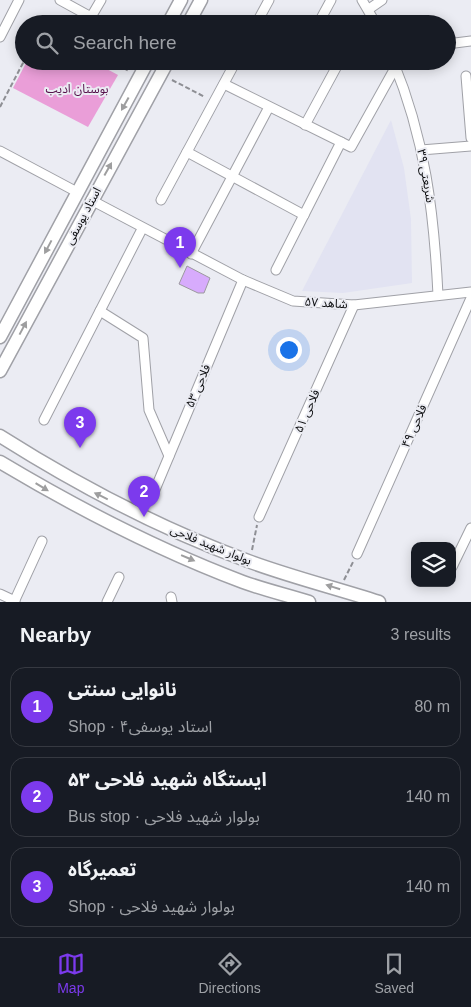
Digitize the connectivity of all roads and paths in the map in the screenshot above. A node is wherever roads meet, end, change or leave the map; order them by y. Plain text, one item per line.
1 (19, 0) edge
2 (60, 0) edge
3 (101, 0) edge
4 (181, 0) edge
5 (201, 0) edge
6 (269, 0) edge
7 (331, 0) edge
8 (362, 0) edge
9 (382, 0) edge
10 (369, 9) junction
11 (87, 15) edge
12 (92, 15) edge
13 (173, 15) edge
14 (193, 15) edge
15 (261, 15) edge
16 (323, 15) edge
17 (372, 15) edge
18 (0, 36) edge
19 (471, 41) edge
20 (456, 43) edge
21 (19, 70) edge
22 (127, 70) edge
23 (144, 70) edge
24 (163, 70) edge
25 (231, 70) edge
26 (335, 70) edge
27 (391, 70) edge
28 (396, 70) edge
29 (160, 75) junction
30 (466, 76) dead end
31 (140, 77) junction
32 (224, 84) junction
33 (214, 102) junction
34 (0, 107) edge
35 (270, 107) junction
36 (305, 125) junction
37 (471, 138) edge
38 (341, 142) junction
39 (471, 146) edge
40 (421, 150) junction
41 (0, 151) edge
42 (187, 152) junction
43 (232, 176) junction
44 (77, 192) junction
45 (91, 200) junction
46 (161, 200) dead end
47 (304, 215) junction
48 (142, 229) junction
49 (191, 254) junction
50 (276, 270) dead end
51 (243, 280) junction
52 (471, 292) edge
53 (438, 295) junction
54 (471, 298) edge
55 (354, 305) junction
56 (100, 311) junction
57 (0, 337) edge
58 (0, 371) edge
59 (44, 420) dead end
60 (0, 436) edge
61 (169, 456) junction
62 (0, 462) edge
63 (154, 492) dead end
64 (259, 517) joint
65 (471, 528) edge
66 (42, 541) dead end
67 (357, 554) joint
68 (456, 559) edge
69 (249, 562) junction
70 (119, 577) dead end
71 (339, 589) junction
72 (0, 594) edge
73 (14, 602) edge
74 (107, 602) edge
75 (309, 602) edge
76 (379, 602) edge

1 - 18 street
2 - 11 street
3 - 12 street
4 - 13 main road
5 - 14 main road
6 - 15 street
7 - 16 street
8 - 10 street
9 - 10 street
10 - 17 street
19 - 20 street
21 - 34 path
22 - 31 path
23 - 31 main road, استاد یوسفی
24 - 29 main road, استاد یوسفی
25 - 32 street
26 - 36 street
27 - 38 street
28 - 40 street, شریعتی ۳۹
29 - 33 path
45 -> 29 main road, استاد یوسفی
30 - 37 street
31 -> 44 main road, استاد یوسفی
32 - 33 street
32 - 35 street
33 - 42 street
35 - 36 street
35 - 43 street
36 - 38 street
38 - 47 street
39 - 40 street
40 - 53 street, شریعتی ۳۹
41 - 44 street
42 - 43 street
42 - 46 street
43 - 47 street
43 - 49 street
44 - 45 main road
44 -> 57 main road, استاد یوسفی
45 - 48 street, شاهد ۵۷
58 -> 45 main road, استاد یوسفی
47 - 50 street
48 - 49 street, شاهد ۵۷
48 - 56 street
49 - 51 street, شاهد ۵۷
51 - 55 street, شاهد ۵۷
51 - 61 street, فلاحی ۵۳
52 - 53 street, شاهد ۵۷
53 - 55 street, شاهد ۵۷
54 - 67 street, فلاحی ۴۹
55 - 64 street, فلاحی ۵۱
56 - 59 street
56 - 61 street
69 -> 60 main road, بولوار شهید فلاحی
61 - 63 street, فلاحی ۵۳
62 -> 75 main road, بولوار شهید فلاحی
64 - 69 path
65 - 68 street
66 - 73 street
67 - 71 path
71 -> 69 main road, بولوار شهید فلاحی
70 - 74 street
71 - 76 main road, بولوار شهید فلاحی
72 - 73 street

